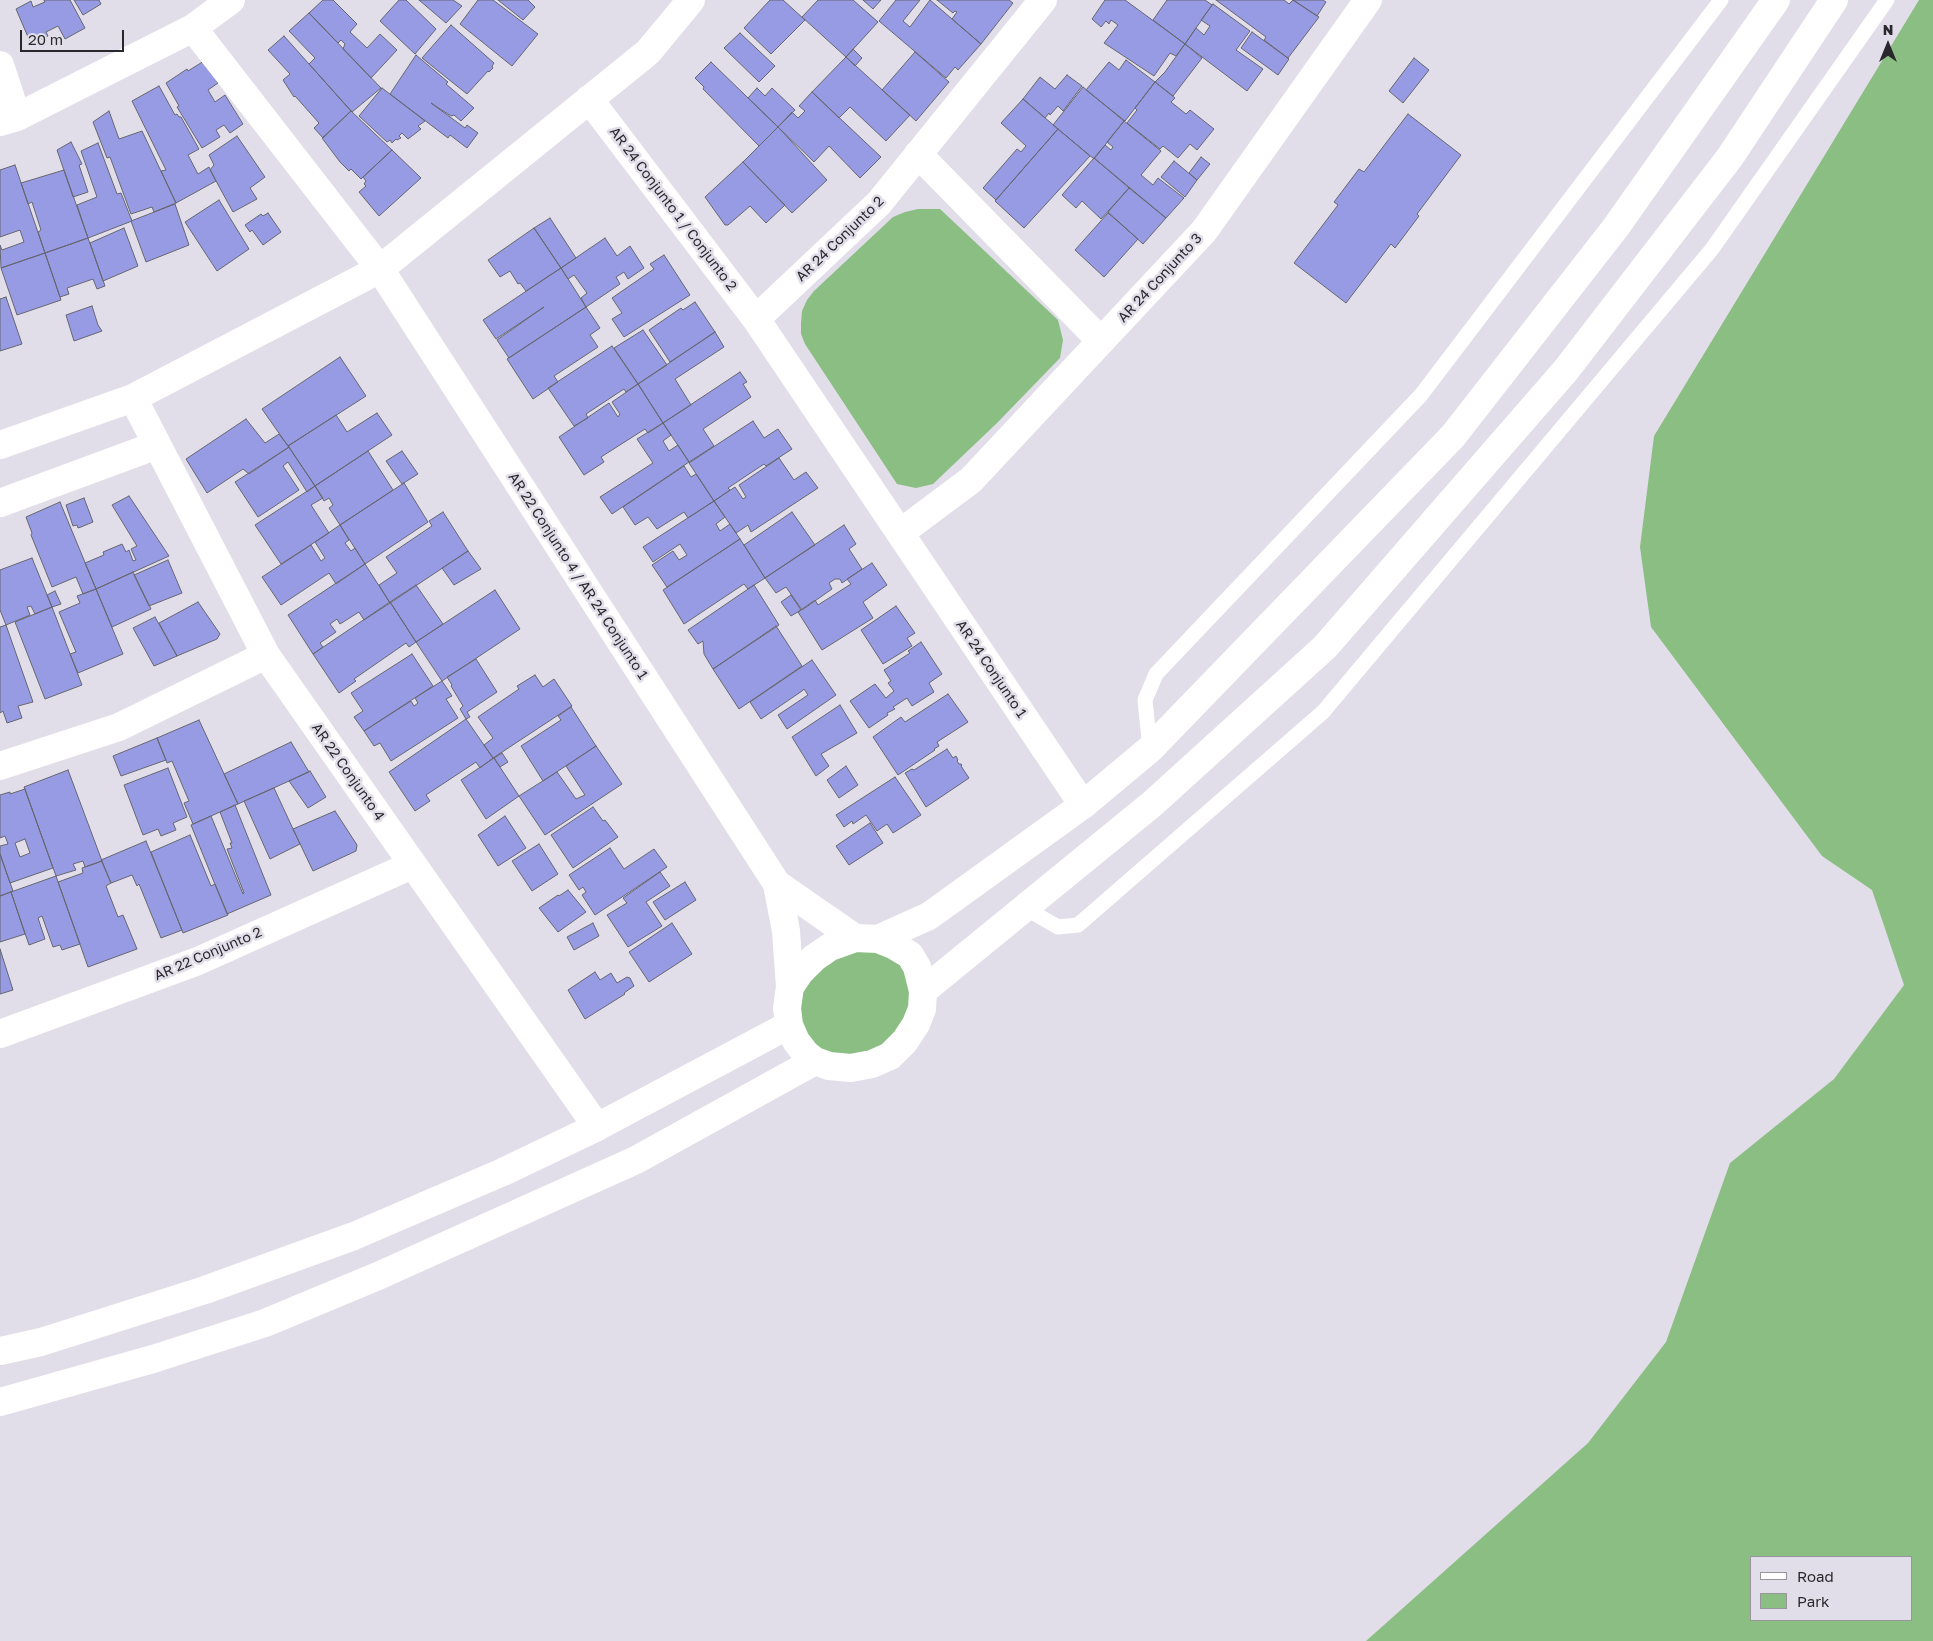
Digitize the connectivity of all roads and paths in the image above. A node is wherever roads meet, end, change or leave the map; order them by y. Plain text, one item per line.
1 (231, 0) edge
2 (691, 0) edge
3 (1043, 0) edge
4 (1368, 0) edge
5 (1721, 0) edge
6 (1776, 0) edge
7 (1834, 0) edge
8 (1888, 0) edge
9 (193, 28) junction
10 (0, 65) edge
11 (589, 99) junction
12 (8, 120) edge
13 (918, 154) junction
14 (380, 269) junction
15 (756, 319) junction
16 (1101, 341) junction
17 (133, 398) junction
18 (0, 445) edge
19 (157, 445) junction
20 (0, 503) edge
21 (900, 533) junction
22 (266, 655) junction
23 (1150, 749) junction
24 (0, 766) edge
25 (1083, 805) junction
26 (412, 865) junction
27 (777, 884) junction
28 (1026, 908) junction
29 (867, 938) junction
30 (790, 988) junction
31 (923, 991) junction
32 (789, 1025) junction
33 (0, 1034) edge
34 (815, 1061) junction
35 (597, 1127) junction
36 (0, 1352) edge
37 (0, 1402) edge

1 - 9 street
2 - 11 street
3 - 13 street, AR 24 Conjunto 2
4 - 16 street, AR 24 Conjunto 3
5 - 23 lane
6 - 23 street
7 - 28 street
8 - 28 lane
9 - 12 street
9 - 14 street, AR 22 Conjunto 4 / AR 24 Conjunto 1
10 - 12 street
11 - 14 street
11 - 15 street, AR 24 Conjunto 1 / Conjunto 2
13 - 15 street, AR 24 Conjunto 2
13 - 16 street
14 - 17 street
14 - 27 street, AR 22 Conjunto 4 / AR 24 Conjunto 1
15 - 21 street
16 - 21 street, AR 24 Conjunto 3
17 - 18 street
17 - 19 street, AR 22 Conjunto 4
19 - 20 street
19 - 22 street, AR 22 Conjunto 4
21 - 25 street, AR 24 Conjunto 1
22 - 24 street
22 - 26 street, AR 22 Conjunto 4
23 - 25 street
25 - 29 street
26 - 33 street, AR 22 Conjunto 2
26 - 35 street, AR 22 Conjunto 4
27 - 29 street
27 - 30 street
28 - 31 street
29 - 30 street
29 - 31 street
30 - 32 street
31 - 34 street
32 - 34 street
32 - 35 street
34 - 37 street
35 - 36 street

